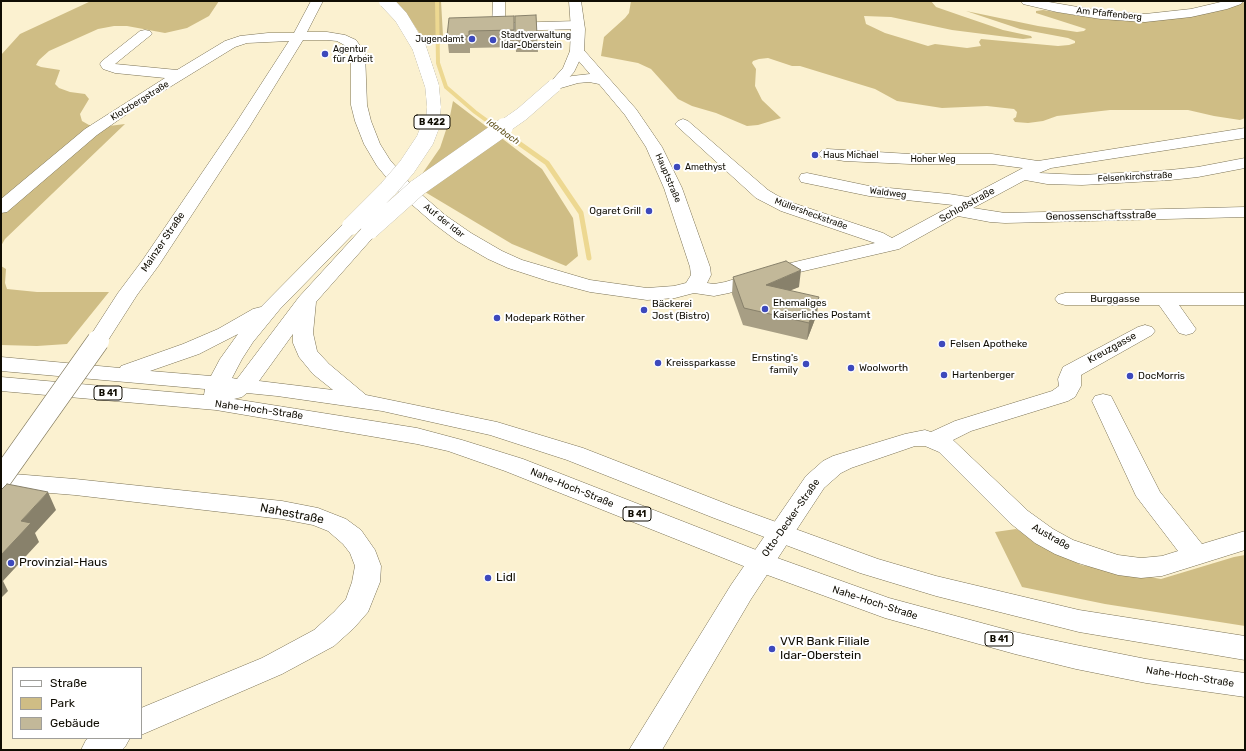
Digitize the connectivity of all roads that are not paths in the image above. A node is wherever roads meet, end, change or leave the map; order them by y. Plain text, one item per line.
1 (317, 1) edge
2 (386, 1) edge
3 (499, 1) edge
4 (575, 1) edge
5 (1027, 1) edge
6 (1237, 1) edge
7 (578, 25) junction
8 (484, 27) edge
9 (499, 27) junction
10 (145, 34) dead end
11 (299, 36) junction
12 (577, 51) junction
13 (180, 75) junction
14 (604, 81) junction
15 (554, 86) junction
16 (683, 124) dead end
17 (1245, 133) edge
18 (826, 154) dead end
19 (1245, 163) edge
20 (1032, 170) junction
21 (807, 178) dead end
22 (964, 207) junction
23 (1, 208) edge
24 (1245, 212) edge
25 (892, 245) junction
26 (693, 287) junction
27 (1065, 299) dead end
28 (1165, 299) junction
29 (1245, 300) edge
30 (306, 301) junction
31 (273, 305) junction
32 (1186, 329) dead end
33 (1145, 330) dead end
34 (1, 364) edge
35 (1080, 366) joint
36 (119, 374) junction
37 (1, 384) edge
38 (244, 385) junction
39 (217, 393) junction
40 (362, 401) junction
41 (1103, 401) dead end
42 (933, 440) junction
43 (1, 478) edge
44 (1, 482) edge
45 (780, 533) junction
46 (1245, 540) edge
47 (1197, 556) junction
48 (760, 562) junction
49 (1245, 648) edge
50 (1245, 685) edge
51 (142, 722) edge
52 (113, 739) edge
53 (97, 750) edge
54 (645, 750) edge

1 - 11 street, Mainzer Straße
2 - 31 street, B 422, bridge
3 - 9 street
4 - 7 street
5 - 6 street, Am Pfaffenberg
7 - 9 street
7 - 12 street
8 - 9 street
10 - 13 street
11 - 13 street, Klotzbergstraße
11 - 26 street, Auf der Idar
11 - 43 street, Mainzer Straße, bridge
12 - 14 street, Hauptstraße
12 - 15 street
13 - 23 street, Klotzbergstraße
14 - 15 street
14 - 26 street, Hauptstraße
15 - 30 street, bridge
16 - 25 street, Müllersheckstraße
17 - 20 street, Schloßstraße
18 - 20 street, Hoher Weg
19 - 20 street, Felsenkirchstraße
20 - 22 street, Schloßstraße
21 - 22 street, Waldweg
22 - 24 street, Genossenschaftsstraße
22 - 25 street, Schloßstraße
25 - 26 street, Schloßstraße
27 - 28 street, Burggasse
28 - 29 street, Burggasse
28 - 32 street
30 - 38 street
30 - 40 street
31 - 36 street
31 - 39 street, B 422
33 - 35 street, Kreuzgasse
34 - 36 street, Nahe-Hoch-Straße / B 41
35 - 42 street, Otto-Decker-Straße
36 - 39 street, Nahe-Hoch-Straße / B 41
37 - 39 street, Nahe-Hoch-Straße / B 41
38 - 39 street
38 - 40 street
39 - 48 street, Nahe-Hoch-Straße / B 41
40 - 45 street
41 - 47 street
42 - 45 street, Otto-Decker-Straße
42 - 47 street, Austraße
44 - 51 street, Nahestraße
45 - 48 street, Otto-Decker-Straße
45 - 49 street
46 - 47 street, Austraße
48 - 50 street, Nahe-Hoch-Straße / B 41
48 - 54 street, Otto-Decker-Straße
52 - 53 street

